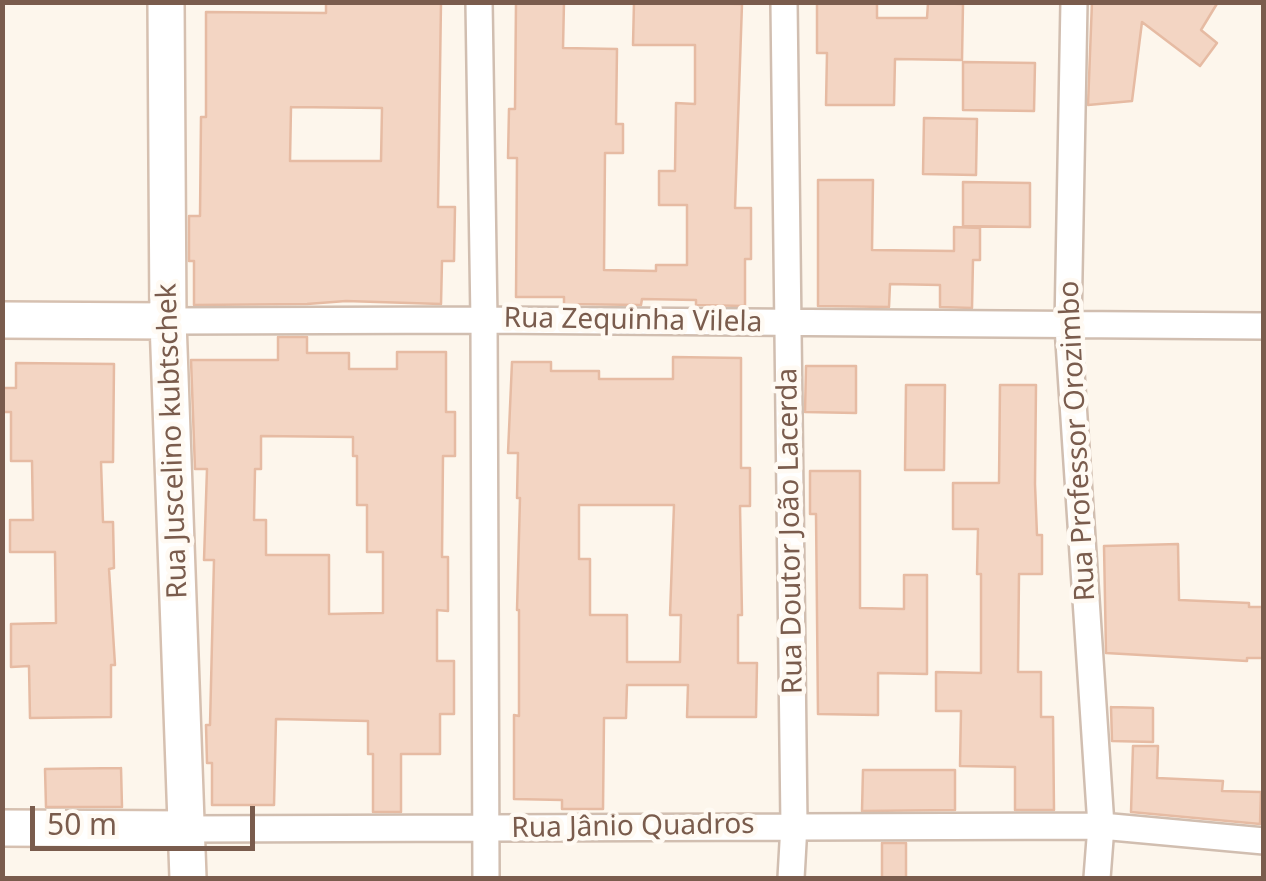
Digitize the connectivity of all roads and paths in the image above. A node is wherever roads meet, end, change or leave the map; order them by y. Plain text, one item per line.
1 (166, 2) edge
2 (479, 2) edge
3 (784, 2) edge
4 (1074, 2) edge
5 (2, 320) edge
6 (484, 320) junction
7 (168, 321) junction
8 (790, 322) junction
9 (1264, 326) edge
10 (1068, 327) junction
11 (794, 825) junction
12 (1101, 826) junction
13 (2, 828) edge
14 (485, 828) junction
15 (187, 829) junction
16 (1264, 841) edge
17 (188, 878) edge
18 (486, 878) edge
19 (791, 878) edge
20 (1097, 878) edge

1 - 7 main road, Rua Juscelino kubtschek
2 - 6 street
3 - 8 street, Rua Doutor João Lacerda
4 - 10 street, Rua Professor Orozimbo
5 - 7 main road, Rua Zequinha Vilela
6 - 7 street, Rua Zequinha Vilela
6 - 8 street, Rua Zequinha Vilela
6 - 14 street
7 - 15 main road, Rua Juscelino kubtschek
8 - 10 street, Rua Zequinha Vilela
8 - 11 street, Rua Doutor João Lacerda
9 - 10 street, Rua Zequinha Vilela
10 - 12 street, Rua Professor Orozimbo
11 - 12 street, Rua Jânio Quadros
11 - 14 street, Rua Jânio Quadros
11 - 19 street, Rua Doutor João Lacerda
12 - 16 street, Rua Jânio Quadros
12 - 20 street, Rua Professor Orozimbo
13 - 15 main road, Rua Jânio Quadros
14 - 15 street, Rua Jânio Quadros
14 - 18 street
15 - 17 main road, Rua Juscelino kubtschek

